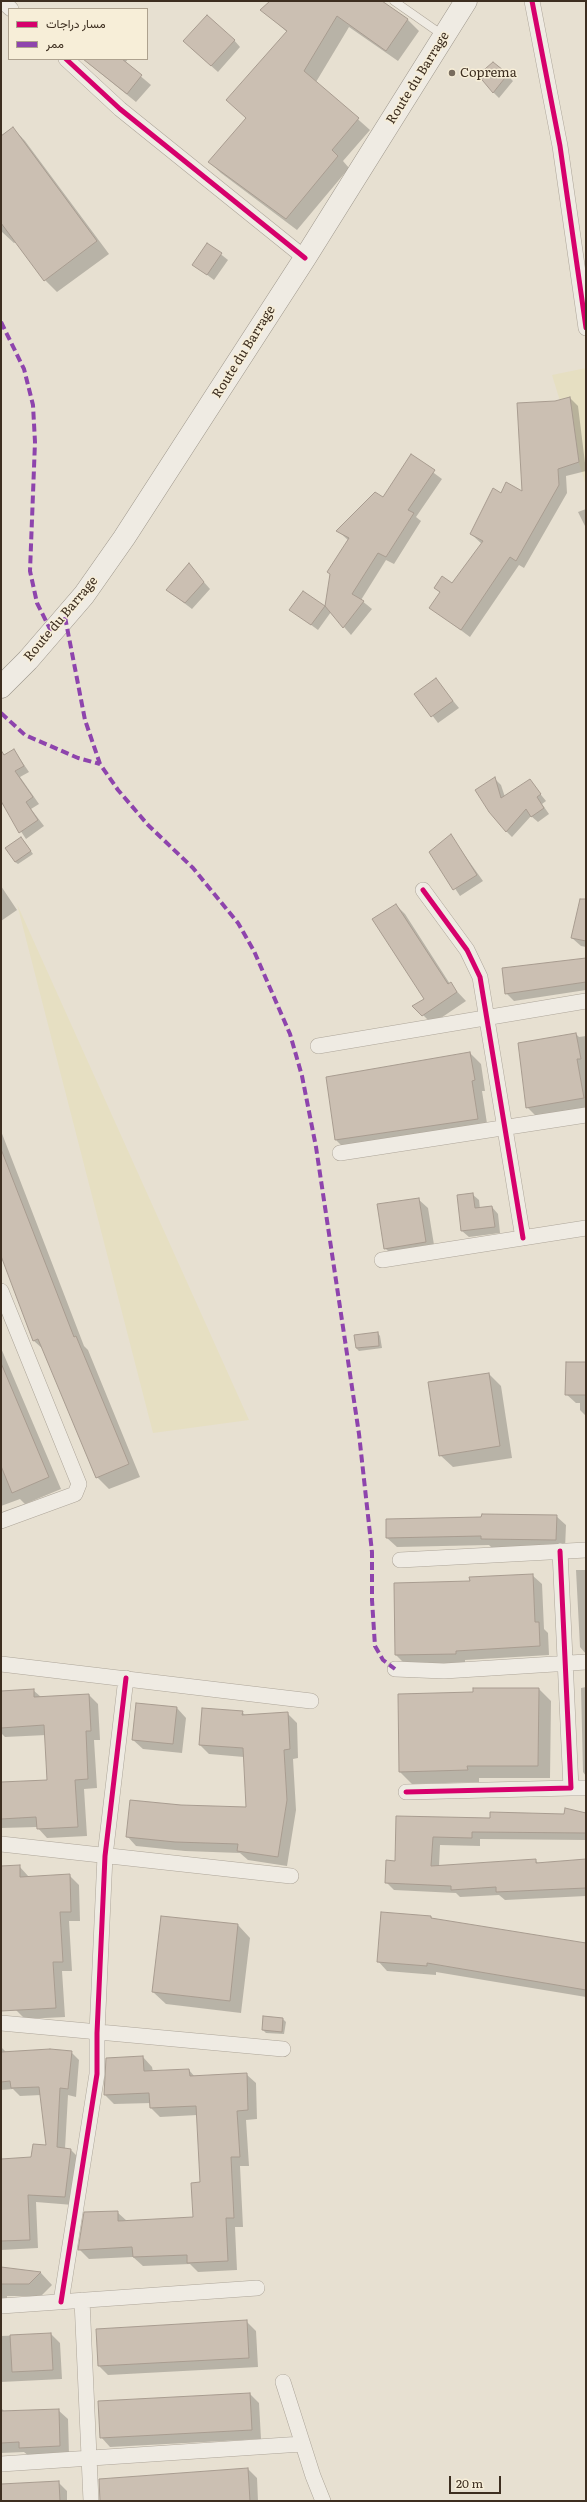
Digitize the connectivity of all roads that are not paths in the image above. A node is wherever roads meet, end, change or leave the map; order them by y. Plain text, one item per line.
1 (2, 1) edge
2 (394, 1) edge
3 (466, 1) edge
4 (532, 1) edge
5 (10, 8) edge
6 (444, 36) junction
7 (67, 60) edge
8 (305, 258) junction
9 (586, 328) edge
10 (1, 687) edge
11 (424, 890) dead end
12 (586, 1001) edge
13 (488, 1018) junction
14 (318, 1046) dead end
15 (586, 1115) edge
16 (505, 1128) junction
17 (340, 1153) dead end
18 (586, 1228) edge
19 (523, 1238) junction
20 (382, 1260) dead end
21 (1, 1291) edge
22 (1, 1521) edge
23 (586, 1550) edge
24 (560, 1551) junction
25 (400, 1560) dead end
26 (586, 1662) edge
27 (566, 1663) junction
28 (1, 1664) edge
29 (395, 1669) dead end
30 (126, 1678) junction
31 (311, 1700) dead end
32 (571, 1788) junction
33 (586, 1788) edge
34 (406, 1792) dead end
35 (1, 1844) edge
36 (105, 1856) junction
37 (291, 1876) dead end
38 (1, 2023) edge
39 (97, 2034) junction
40 (283, 2050) dead end
41 (257, 2288) dead end
42 (82, 2300) junction
43 (62, 2302) junction
44 (1, 2306) edge
45 (283, 2382) dead end
46 (302, 2444) junction
47 (89, 2459) junction
48 (1, 2464) edge
49 (91, 2501) edge
50 (323, 2501) edge

1 - 5 street
2 - 6 lane
3 - 6 main road, Route du Barrage
4 - 9 street
6 - 8 main road, Route du Barrage
7 - 8 street
8 - 10 main road, Route du Barrage
11 - 13 street
12 - 13 street
13 - 14 street
13 - 16 street
15 - 16 street
16 - 17 street
16 - 19 street
18 - 19 street
19 - 20 street
21 - 22 street
23 - 24 street
24 - 25 street
24 - 27 street
26 - 27 street
27 - 29 street
27 - 32 street
28 - 30 street
30 - 31 street
30 - 36 street
32 - 33 street
32 - 34 street
35 - 36 street
36 - 37 street
36 - 39 street
38 - 39 street
39 - 40 street
39 - 43 street
41 - 42 street
42 - 43 street
42 - 47 street
43 - 44 street
45 - 46 street
46 - 47 street
46 - 50 street
47 - 48 street
47 - 49 street

